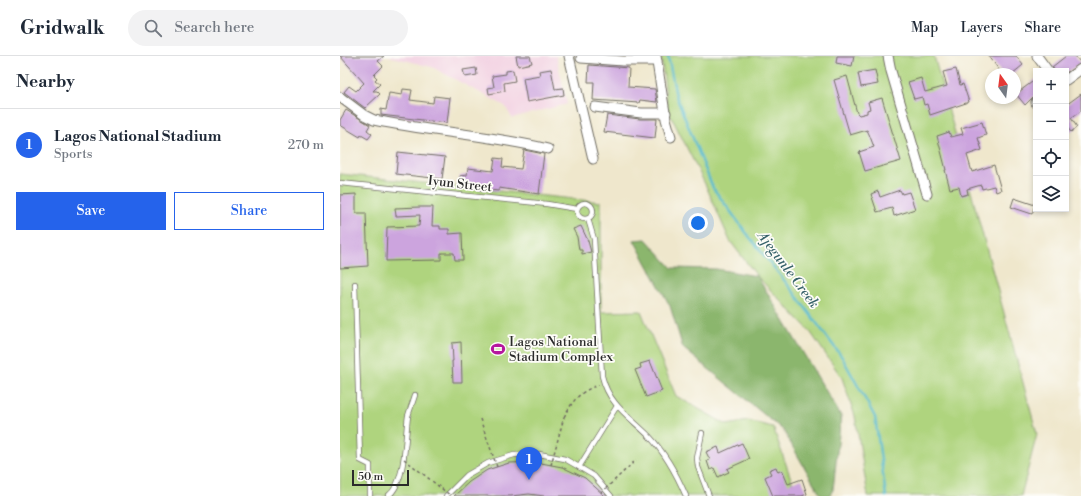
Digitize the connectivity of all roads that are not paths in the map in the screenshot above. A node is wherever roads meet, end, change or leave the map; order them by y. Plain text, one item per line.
1 (569, 56) edge
2 (888, 56) edge
3 (1037, 56) edge
4 (581, 58) dead end
5 (657, 58) edge
6 (1046, 68) edge
7 (1081, 69) edge
8 (1069, 78) edge
9 (340, 97) edge
10 (595, 108) dead end
11 (666, 113) junction
12 (671, 137) dead end
13 (548, 149) dead end
14 (592, 159) dead end
15 (340, 183) edge
16 (927, 194) dead end
17 (577, 209) junction
18 (588, 219) junction
19 (355, 284) dead end
20 (415, 395) dead end
21 (617, 406) junction
22 (702, 433) dead end
23 (579, 467) junction
24 (370, 496) edge
25 (388, 496) edge
26 (446, 496) edge
27 (611, 496) edge
28 (686, 496) edge
29 (709, 496) edge

1 - 14 street
2 - 16 street
3 - 6 street
4 - 5 street
5 - 11 street
7 - 8 street
9 - 13 street
10 - 11 street
11 - 12 street
15 - 17 lane, Iyun Street
17 - 18 lane
17 - 18 lane
18 - 21 lane
19 - 24 lane
20 - 25 lane
21 - 23 lane
21 - 28 lane
22 - 29 lane
23 - 26 lane
23 - 27 lane

